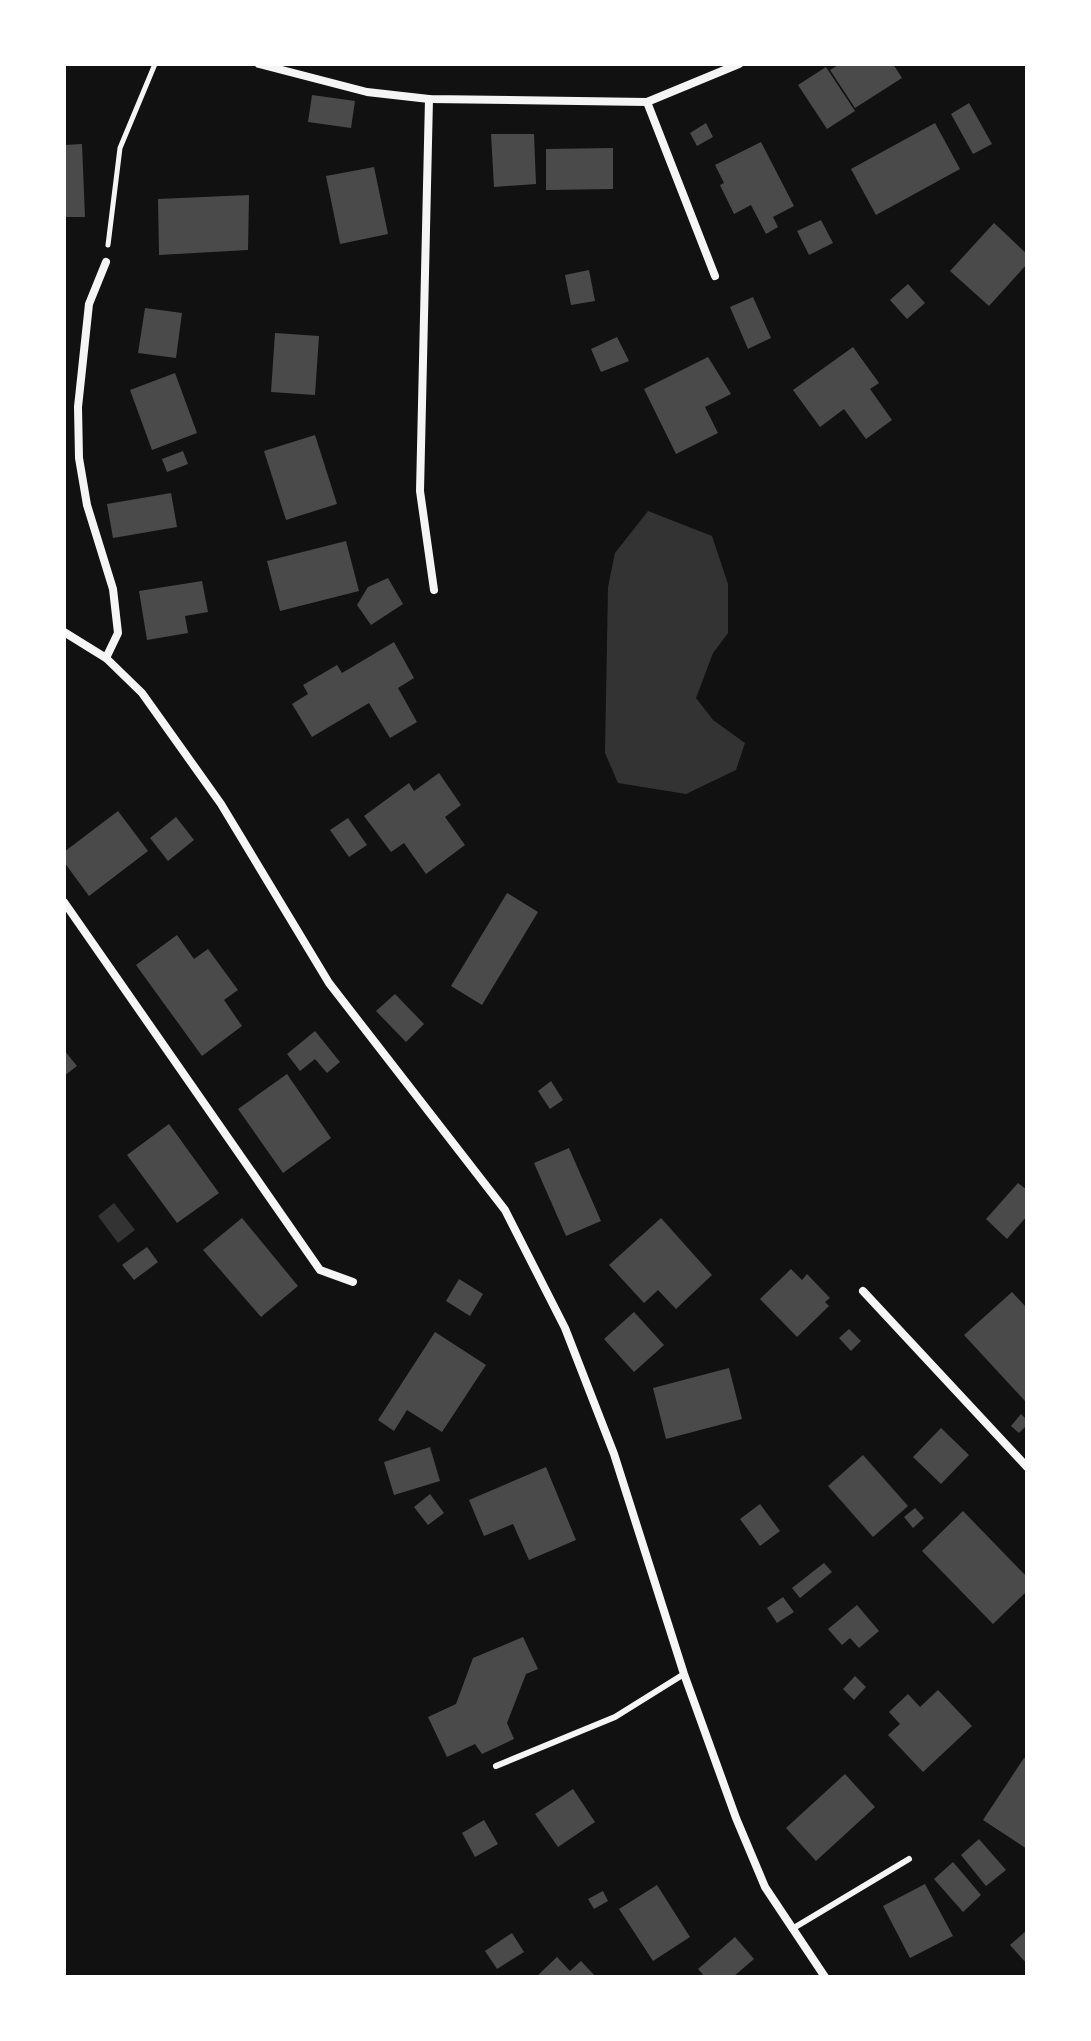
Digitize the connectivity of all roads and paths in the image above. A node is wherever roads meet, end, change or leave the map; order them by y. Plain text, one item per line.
1 (155, 64) edge
2 (259, 64) edge
3 (739, 64) edge
4 (429, 99) junction
5 (647, 102) junction
6 (106, 262) joint
7 (715, 276) dead end
8 (434, 590) dead end
9 (64, 632) edge
10 (106, 658) junction
11 (64, 902) edge
12 (353, 1282) dead end
13 (863, 1291) dead end
14 (1027, 1467) edge
15 (684, 1674) junction
16 (496, 1766) dead end
17 (909, 1859) dead end
18 (792, 1929) junction
19 (825, 1977) edge

1 - 6 path
2 - 4 street
3 - 5 street
4 - 5 street
4 - 8 street
5 - 7 street
6 - 10 street
9 - 10 street
10 - 15 street
11 - 12 street
13 - 14 street
15 - 16 lane
15 - 18 street
17 - 18 lane
18 - 19 street

